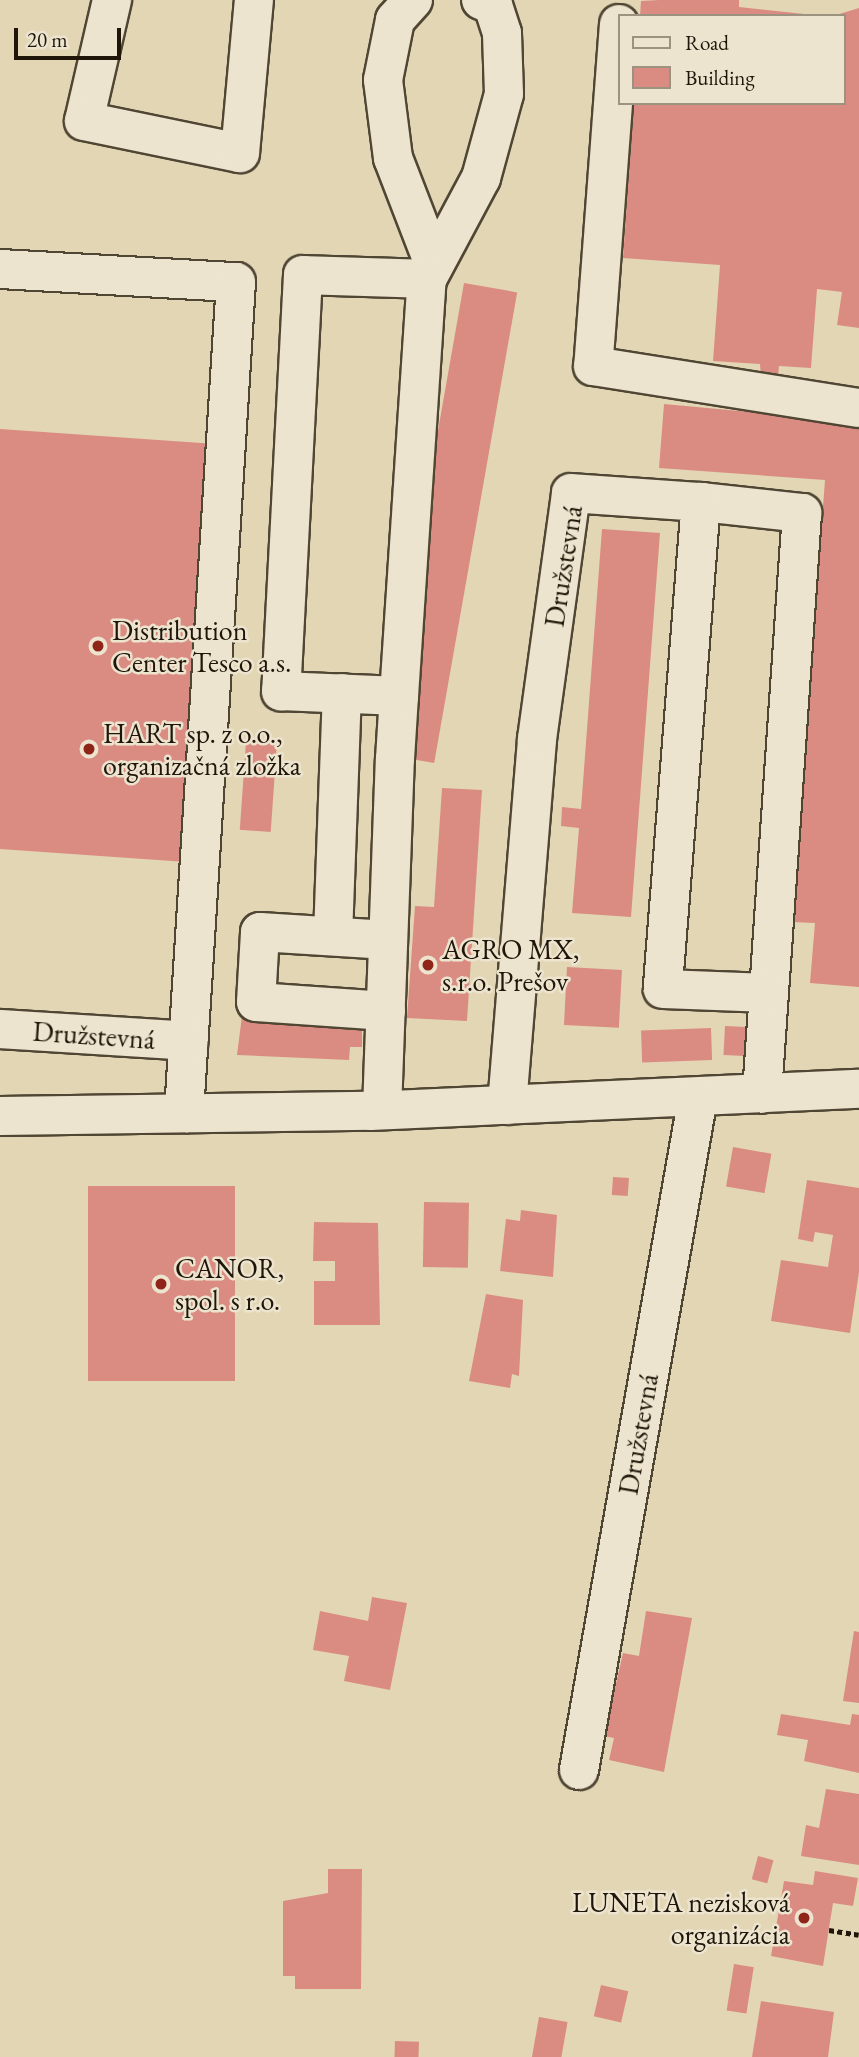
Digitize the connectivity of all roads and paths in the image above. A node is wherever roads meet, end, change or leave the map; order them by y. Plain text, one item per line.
1 (112, 0) edge
2 (254, 0) edge
3 (413, 0) edge
4 (481, 0) edge
5 (618, 37) edge
6 (0, 269) edge
7 (430, 272) junction
8 (859, 408) edge
9 (701, 502) junction
10 (342, 693) junction
11 (399, 696) junction
12 (334, 936) junction
13 (388, 940) junction
14 (769, 993) junction
15 (386, 1011) junction
16 (0, 1029) edge
17 (189, 1041) junction
18 (859, 1089) edge
19 (762, 1094) junction
20 (698, 1097) junction
21 (507, 1105) junction
22 (382, 1110) junction
23 (184, 1113) junction
24 (0, 1116) edge
25 (579, 1770) dead end
26 (829, 1930) dead end
27 (859, 1935) edge

1 - 2 street
3 - 7 street
4 - 7 street
5 - 8 street
6 - 17 street, Družstevná
7 - 10 street
7 - 11 street
9 - 14 street
9 - 14 street
9 - 21 street, Družstevná
10 - 11 street
10 - 12 street
11 - 13 street
12 - 13 street
12 - 15 street
13 - 15 street
14 - 19 street
15 - 22 street
16 - 17 street, Družstevná
17 - 23 street, Družstevná
18 - 19 street
19 - 20 street
20 - 21 street
20 - 25 street, Družstevná
21 - 22 street
22 - 23 street
23 - 24 street
26 - 27 path

